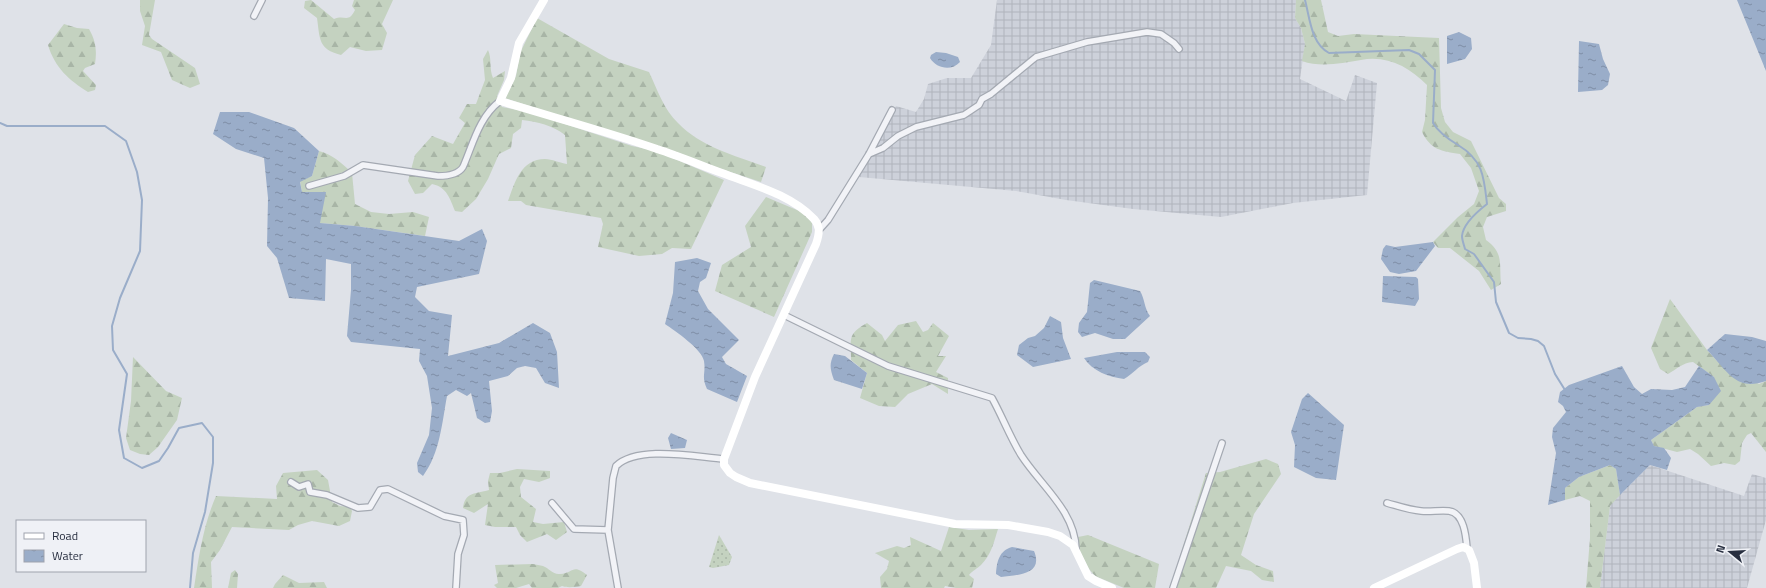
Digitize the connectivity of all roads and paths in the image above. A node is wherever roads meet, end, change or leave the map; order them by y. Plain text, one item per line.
1 (262, 0) edge
2 (544, 0) edge
3 (254, 16) dead end
4 (1179, 49) dead end
5 (500, 101) junction
6 (892, 110) dead end
7 (869, 154) junction
8 (309, 186) dead end
9 (819, 230) junction
10 (784, 315) junction
11 (1222, 443) dead end
12 (724, 459) junction
13 (291, 482) dead end
14 (1387, 503) dead end
15 (552, 504) dead end
16 (608, 530) junction
17 (1467, 548) junction
18 (1076, 550) junction
19 (456, 588) edge
20 (618, 588) edge
21 (1112, 588) edge
22 (1173, 588) edge
23 (1374, 588) edge
24 (1477, 588) edge

1 - 3 street
2 - 5 street
4 - 7 street
5 - 8 street
5 - 9 street
6 - 7 street
7 - 9 street
9 - 10 street
10 - 12 street
10 - 18 street
11 - 22 street
12 - 16 street
12 - 18 street
13 - 19 street
14 - 17 street
15 - 16 street
16 - 20 street
17 - 23 street
17 - 24 street
18 - 21 street

